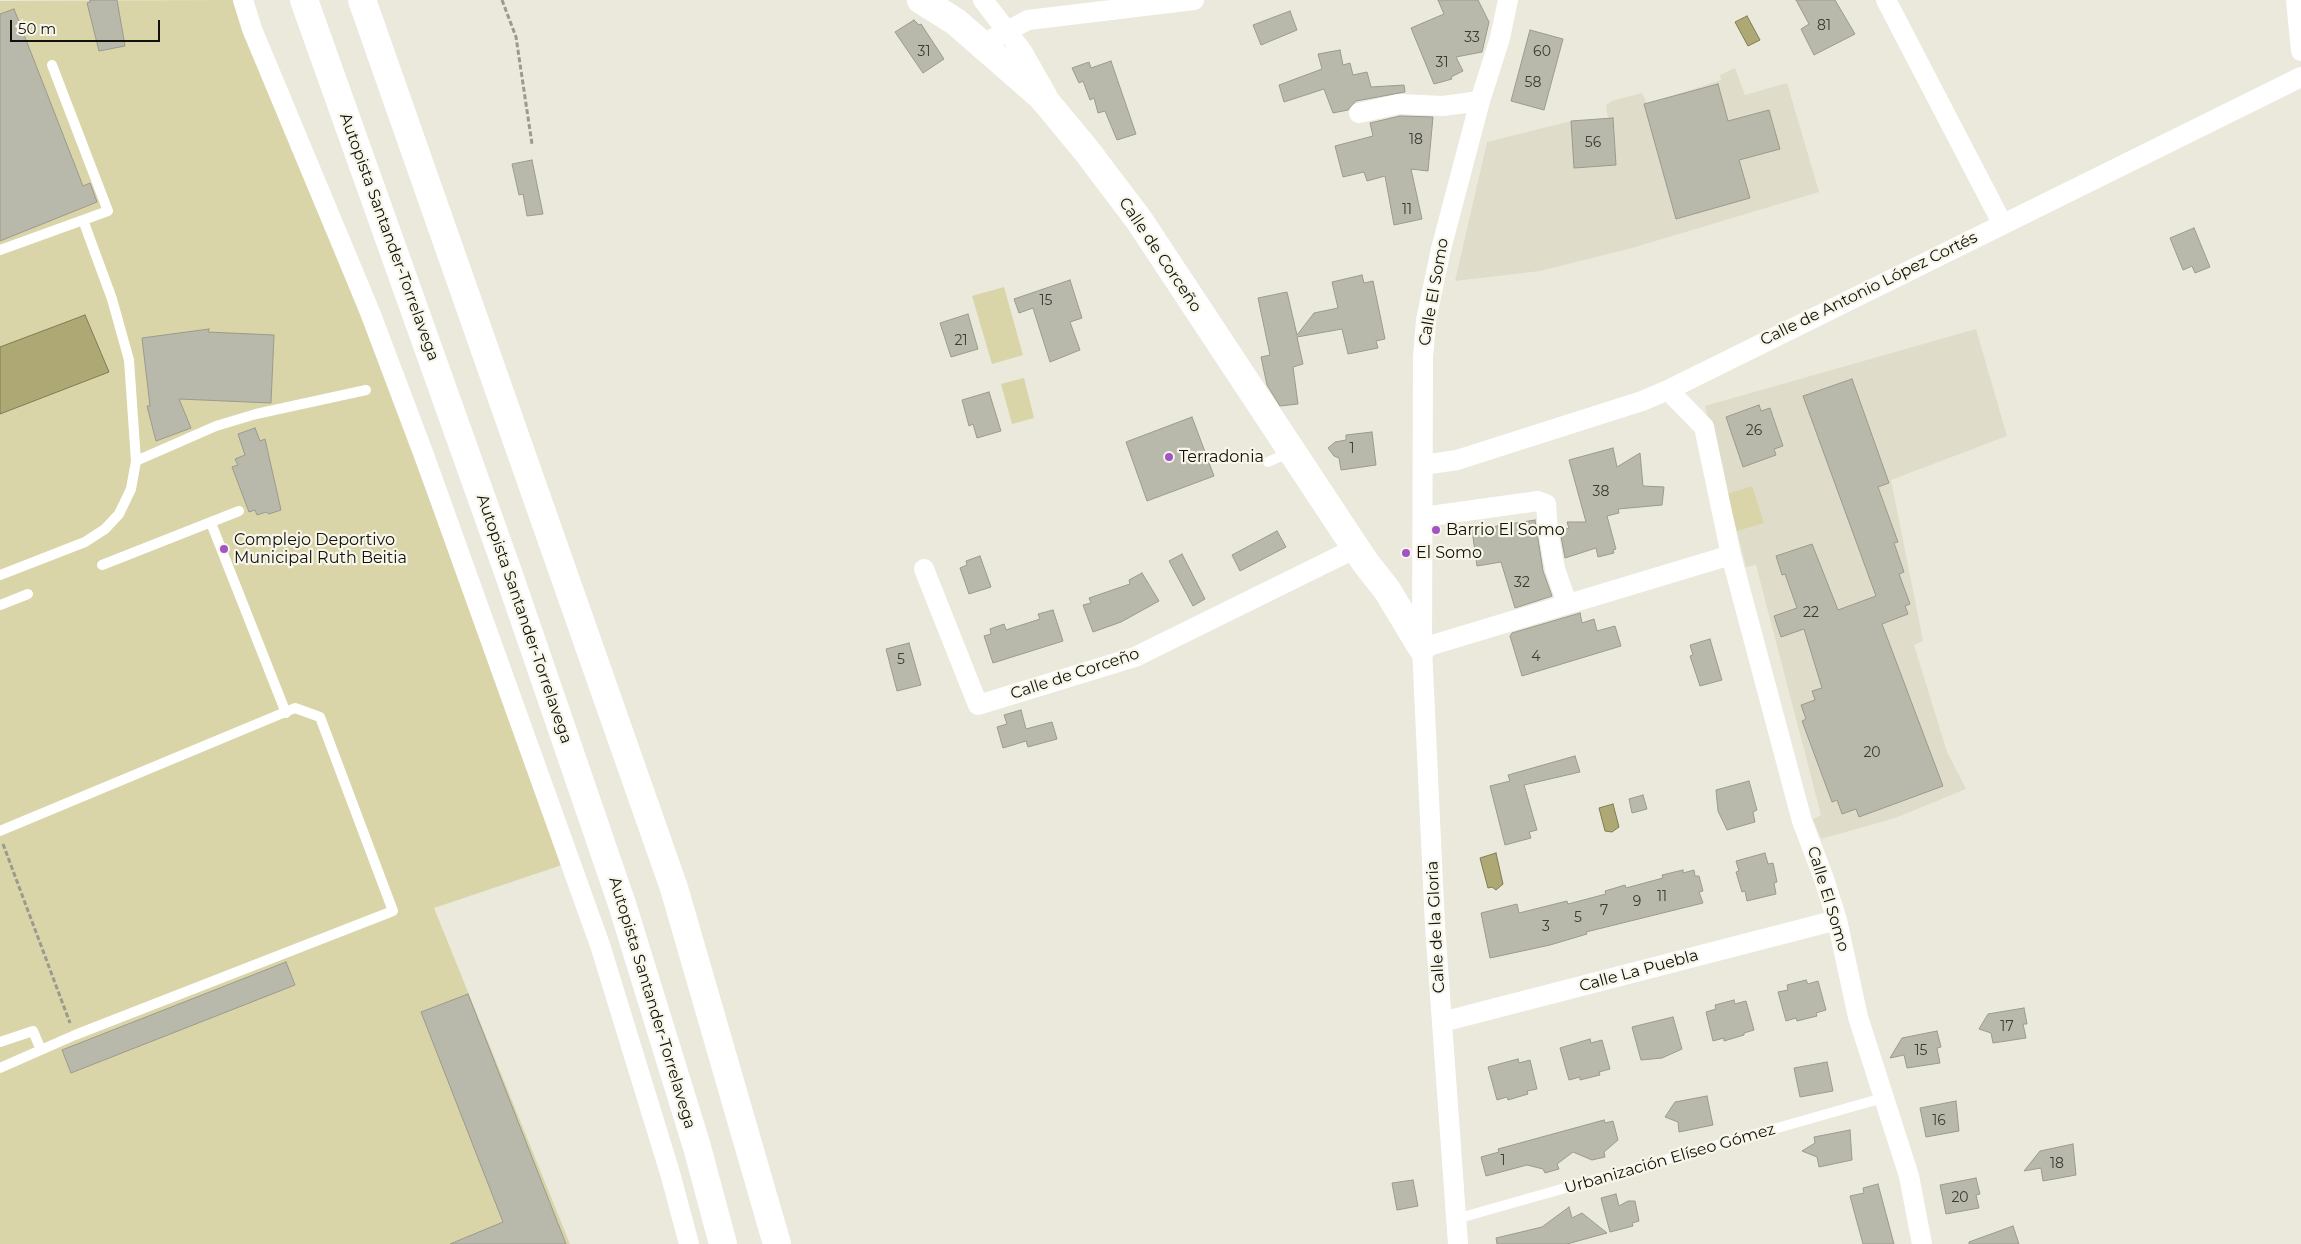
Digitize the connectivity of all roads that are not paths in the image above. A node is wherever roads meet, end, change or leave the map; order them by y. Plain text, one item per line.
1 (243, 0) edge
2 (304, 0) edge
3 (362, 0) edge
4 (1194, 0) edge
5 (1508, 0) edge
6 (1886, 0) edge
7 (2296, 0) edge
8 (988, 7) edge
9 (939, 8) edge
10 (994, 38) junction
11 (2301, 51) edge
12 (52, 65) dead end
13 (2301, 77) edge
14 (1480, 102) junction
15 (1359, 113) dead end
16 (84, 220) junction
17 (2002, 223) junction
18 (0, 250) edge
19 (366, 390) dead end
20 (1668, 390) junction
21 (136, 461) junction
22 (1423, 465) junction
23 (239, 511) dead end
24 (1423, 517) junction
25 (210, 523) junction
26 (1356, 548) junction
27 (1731, 554) junction
28 (102, 565) dead end
29 (924, 569) dead end
30 (0, 575) edge
31 (1387, 590) junction
32 (28, 594) dead end
33 (1568, 603) junction
34 (0, 605) edge
35 (1422, 610) junction
36 (1422, 648) junction
37 (286, 712) junction
38 (0, 831) edge
39 (1837, 920) junction
40 (1442, 1022) junction
41 (0, 1042) edge
42 (41, 1050) junction
43 (0, 1068) edge
44 (1883, 1098) junction
45 (1456, 1219) junction
46 (689, 1244) edge
47 (723, 1244) edge
48 (777, 1244) edge
49 (1458, 1244) edge
50 (1922, 1244) edge

1 - 46 street
2 - 47 main road, Autopista Santander-Torrelavega
3 - 48 main road
4 - 10 street
5 - 14 street, Calle El Somo
6 - 17 street
7 - 11 street
8 - 9 street
8 - 10 street
9 - 10 main road, Calle de Corceño
10 - 26 main road, Calle de Corceño
12 - 16 lane
13 - 17 street, Calle de Antonio López Cortés
14 - 15 street
14 - 22 street, Calle El Somo
16 - 18 lane
16 - 21 lane
17 - 20 street, Calle de Antonio López Cortés
19 - 21 lane
20 - 22 street, Calle de Antonio López Cortés
20 - 27 street, Calle El Somo
21 - 30 lane
22 - 24 street, Calle El Somo
23 - 25 lane
24 - 33 street
24 - 35 street, Calle El Somo
25 - 28 lane
25 - 37 lane
26 - 29 street, Calle de Corceño
26 - 31 main road, Calle de Corceño
27 - 33 street
27 - 39 street, Calle El Somo
31 - 35 main road, Calle de Corceño
31 - 36 main road, Calle de Corceño
32 - 34 lane
33 - 36 street
35 - 36 street, Calle de la Gloria
36 - 40 street, Calle de la Gloria
37 - 38 lane
37 - 42 lane
39 - 40 street, Calle La Puebla
39 - 44 street, Calle El Somo
40 - 45 street, Calle de la Gloria
41 - 42 lane
42 - 43 lane
44 - 45 lane, Urbanización Elíseo Gómez
44 - 50 street, Calle El Somo
45 - 49 street, Calle de la Gloria

